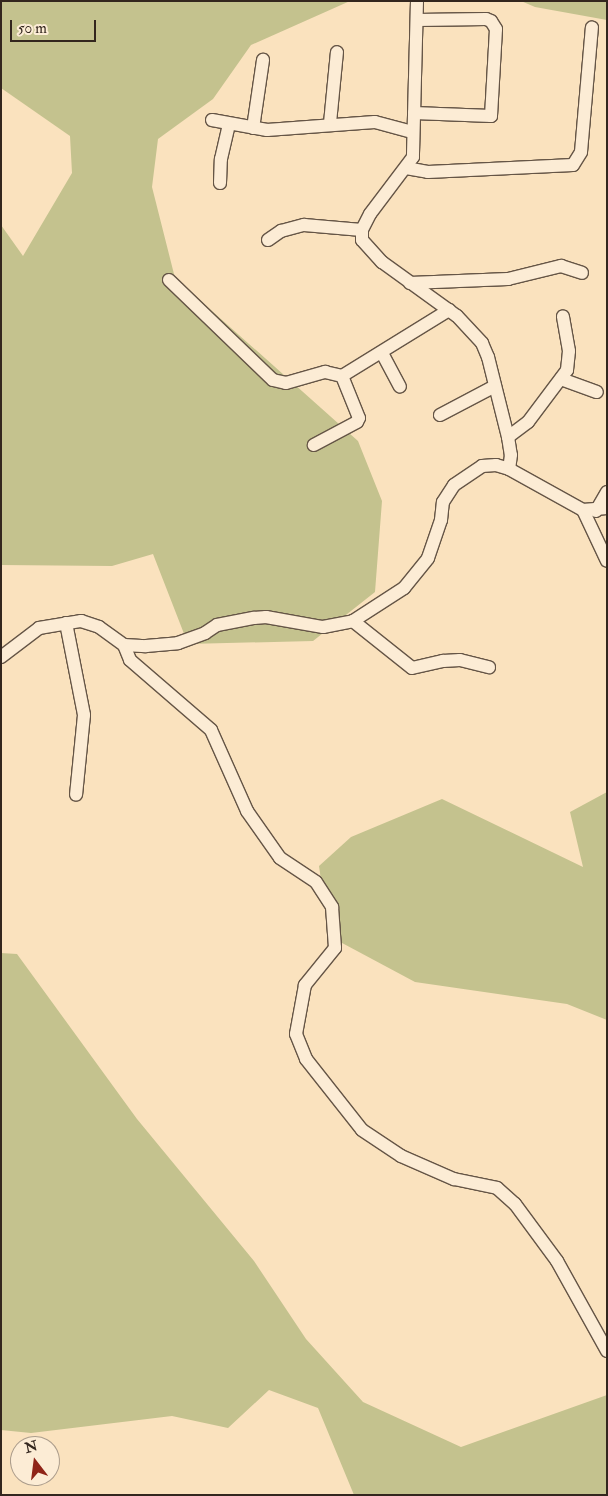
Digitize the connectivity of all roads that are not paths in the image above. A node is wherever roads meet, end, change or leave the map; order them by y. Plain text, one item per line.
1 (417, 1) edge
2 (417, 20) junction
3 (592, 27) dead end
4 (337, 52) dead end
5 (263, 60) dead end
6 (414, 112) junction
7 (212, 120) dead end
8 (229, 124) junction
9 (330, 124) junction
10 (253, 128) junction
11 (413, 132) junction
12 (406, 168) junction
13 (220, 183) dead end
14 (362, 230) junction
15 (268, 240) dead end
16 (582, 273) dead end
17 (168, 280) dead end
18 (410, 283) junction
19 (449, 310) junction
20 (563, 317) dead end
21 (382, 354) junction
22 (342, 376) junction
23 (561, 379) junction
24 (495, 386) junction
25 (400, 387) dead end
26 (597, 392) dead end
27 (440, 415) dead end
28 (508, 437) junction
29 (314, 445) dead end
30 (509, 469) junction
31 (607, 492) edge
32 (595, 510) edge
33 (607, 561) edge
34 (353, 621) junction
35 (66, 623) junction
36 (124, 645) junction
37 (1, 657) edge
38 (489, 667) dead end
39 (76, 795) dead end
40 (607, 1351) edge

1 - 2 street
2 - 6 street
2 - 6 street
3 - 12 street
4 - 9 street
5 - 10 street
6 - 11 street
7 - 8 street
8 - 10 street
8 - 13 street
9 - 10 street
9 - 11 street
11 - 12 street
12 - 14 street
14 - 15 street
14 - 18 street
16 - 18 street
17 - 22 street
18 - 19 street
19 - 21 street
19 - 24 street
20 - 23 street
21 - 22 street
21 - 25 street
22 - 29 street
23 - 26 street
23 - 28 street
24 - 27 street
24 - 28 street
28 - 30 street
30 - 32 street
30 - 34 street
31 - 32 street
32 - 33 street
34 - 36 street
34 - 38 street
35 - 36 street
35 - 37 street
35 - 39 street
36 - 40 street

